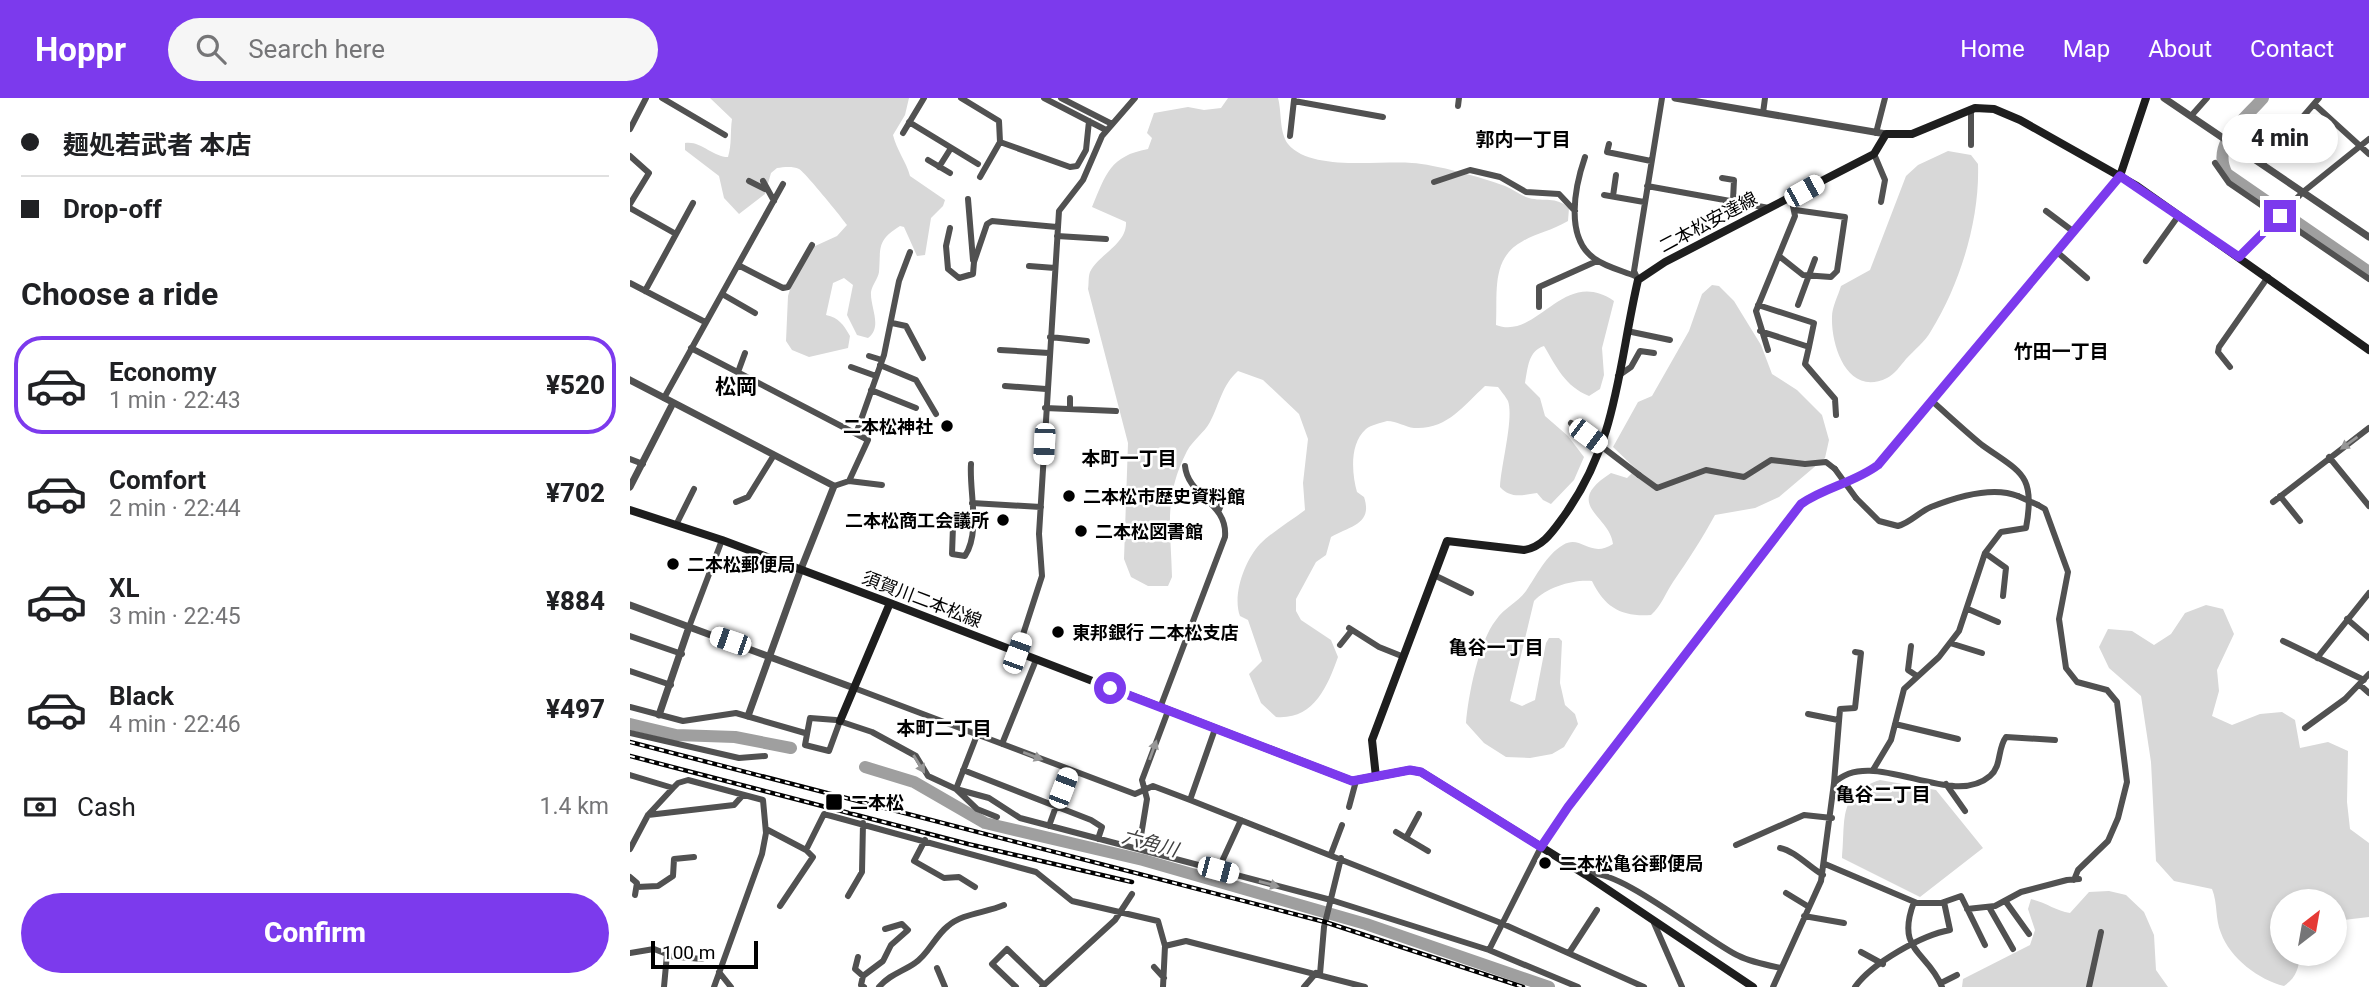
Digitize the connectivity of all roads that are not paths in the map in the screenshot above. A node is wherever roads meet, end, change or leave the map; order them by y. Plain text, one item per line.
1 (646, 98) edge
2 (662, 98) edge
3 (924, 98) edge
4 (961, 98) edge
5 (1044, 98) edge
6 (1061, 98) edge
7 (1135, 98) edge
8 (1662, 98) edge
9 (1676, 98) edge
10 (1732, 98) edge
11 (1765, 98) edge
12 (1885, 98) edge
13 (2146, 98) edge
14 (2164, 98) edge
15 (2207, 98) edge
16 (2319, 98) edge
17 (1294, 99) edge
18 (2314, 104) junction
19 (1730, 107) junction
20 (1104, 109) dead end
21 (1971, 109) junction
22 (1763, 113) junction
23 (2191, 116) junction
24 (1100, 117) junction
25 (1384, 117) dead end
26 (1089, 121) junction
27 (909, 122) junction
28 (630, 127) edge
29 (1109, 127) junction
30 (903, 133) dead end
31 (1881, 133) junction
32 (725, 135) dead end
33 (1290, 136) dead end
34 (2369, 139) edge
35 (1000, 142) junction
36 (1609, 144) dead end
37 (1971, 145) dead end
38 (2359, 147) junction
39 (951, 148) junction
40 (1874, 154) junction
41 (2369, 154) edge
42 (630, 156) edge
43 (1585, 157) dead end
44 (928, 160) dead end
45 (1651, 162) junction
46 (2215, 163) dead end
47 (2263, 163) junction
48 (978, 164) dead end
49 (939, 167) junction
50 (950, 173) dead end
51 (1616, 175) dead end
52 (2120, 176) junction
53 (980, 177) dead end
54 (1722, 178) dead end
55 (749, 181) dead end
56 (1434, 182) dead end
57 (783, 184) dead end
58 (1647, 186) junction
59 (2303, 192) junction
60 (633, 194) edge
61 (1604, 195) dead end
62 (1613, 196) junction
63 (1791, 198) junction
64 (968, 199) dead end
65 (1733, 200) junction
66 (774, 201) junction
67 (1644, 202) junction
68 (1881, 202) dead end
69 (693, 203) dead end
70 (630, 206) edge
71 (1769, 208) junction
72 (1795, 210) junction
73 (1575, 211) junction
74 (2046, 211) dead end
75 (2179, 215) junction
76 (2279, 216) junction
77 (950, 228) dead end
78 (1058, 228) junction
79 (2074, 232) junction
80 (676, 234) junction
81 (1057, 236) junction
82 (2369, 237) edge
83 (1106, 239) dead end
84 (813, 245) dead end
85 (737, 246) dead end
86 (746, 251) junction
87 (909, 252) dead end
88 (2057, 252) junction
89 (1779, 257) junction
90 (2239, 257) junction
91 (1815, 259) dead end
92 (1597, 261) junction
93 (2146, 261) dead end
94 (974, 262) junction
95 (738, 265) junction
96 (1029, 266) dead end
97 (1055, 268) junction
98 (1811, 275) junction
99 (2267, 277) junction
100 (1636, 278) junction
101 (2087, 278) dead end
102 (2369, 279) edge
103 (630, 283) edge
104 (645, 290) junction
105 (722, 294) junction
106 (1758, 305) junction
107 (1798, 305) dead end
108 (1539, 307) dead end
109 (755, 313) dead end
110 (705, 322) junction
111 (892, 323) junction
112 (1627, 331) junction
113 (1760, 331) junction
114 (1051, 337) junction
115 (1087, 341) dead end
116 (1670, 341) dead end
117 (1809, 347) junction
118 (691, 348) junction
119 (1000, 350) dead end
120 (1768, 350) dead end
121 (2369, 350) edge
122 (745, 353) dead end
123 (1049, 353) junction
124 (1654, 353) dead end
125 (869, 356) dead end
126 (923, 358) dead end
127 (881, 362) junction
128 (851, 367) dead end
129 (2230, 367) dead end
130 (738, 372) junction
131 (876, 376) junction
132 (1618, 376) junction
133 (630, 380) edge
134 (1005, 386) dead end
135 (1046, 389) junction
136 (871, 390) junction
137 (664, 398) junction
138 (1070, 398) dead end
139 (1932, 401) junction
140 (673, 403) junction
141 (916, 408) dead end
142 (1045, 408) junction
143 (1070, 409) junction
144 (1116, 411) dead end
145 (936, 414) dead end
146 (1836, 415) dead end
147 (1571, 423) dead end
148 (2369, 428) edge
149 (856, 434) junction
150 (774, 455) junction
151 (2329, 457) junction
152 (630, 459) edge
153 (643, 464) junction
154 (971, 464) dead end
155 (1185, 466) dead end
156 (849, 481) junction
157 (881, 485) dead end
158 (834, 486) junction
159 (630, 487) edge
160 (694, 489) dead end
161 (1226, 492) dead end
162 (2280, 496) junction
163 (736, 502) dead end
164 (2273, 502) dead end
165 (972, 503) junction
166 (2369, 506) edge
167 (1041, 507) junction
168 (630, 510) edge
169 (1219, 510) junction
170 (941, 521) dead end
171 (2300, 521) dead end
172 (676, 525) junction
173 (722, 540) junction
174 (1984, 553) junction
175 (801, 569) junction
176 (1434, 575) junction
177 (1471, 593) dead end
178 (2369, 593) edge
179 (2003, 596) dead end
180 (890, 603) junction
181 (630, 605) edge
182 (1968, 609) junction
183 (2347, 619) junction
184 (1998, 622) dead end
185 (689, 627) junction
186 (630, 636) edge
187 (2369, 638) edge
188 (2283, 641) dead end
189 (1950, 643) junction
190 (1340, 645) dead end
191 (1911, 646) dead end
192 (1855, 652) dead end
193 (1017, 653) junction
194 (1982, 653) dead end
195 (682, 654) junction
196 (770, 655) junction
197 (1405, 657) junction
198 (2317, 658) junction
199 (1036, 660) junction
200 (630, 671) edge
201 (1917, 676) junction
202 (2364, 680) edge
203 (671, 685) junction
204 (854, 688) junction
205 (2369, 693) edge
206 (630, 707) edge
207 (1164, 710) junction
208 (1808, 714) dead end
209 (659, 715) junction
210 (748, 716) junction
211 (1838, 720) junction
212 (840, 722) junction
213 (1895, 724) junction
214 (2305, 728) dead end
215 (1215, 729) junction
216 (630, 733) edge
217 (805, 733) junction
218 (977, 735) junction
219 (1958, 739) dead end
220 (2055, 740) dead end
221 (1002, 744) junction
222 (765, 756) dead end
223 (963, 770) junction
224 (1069, 770) junction
225 (1873, 770) junction
226 (630, 775) edge
227 (1376, 777) junction
228 (1356, 781) junction
229 (1834, 783) junction
230 (1945, 783) junction
231 (673, 788) junction
232 (956, 789) junction
233 (1144, 790) junction
234 (743, 795) junction
235 (1190, 800) junction
236 (1056, 806) junction
237 (1349, 807) dead end
238 (1965, 811) dead end
239 (1419, 814) dead end
240 (648, 815) junction
241 (997, 817) dead end
242 (1832, 818) junction
243 (1241, 820) junction
244 (863, 824) junction
245 (1342, 825) dead end
246 (1049, 826) junction
247 (766, 829) junction
248 (1396, 832) dead end
249 (1406, 838) junction
250 (1098, 839) junction
251 (925, 840) junction
252 (1736, 845) dead end
253 (1541, 847) junction
254 (1139, 848) junction
255 (1780, 848) dead end
256 (630, 849) edge
257 (806, 850) junction
258 (1428, 851) dead end
259 (1331, 854) junction
260 (694, 857) dead end
261 (1341, 858) junction
262 (1825, 864) junction
263 (1218, 870) junction
264 (1586, 875) junction
265 (1823, 875) junction
266 (630, 877) edge
267 (637, 887) junction
268 (975, 887) dead end
269 (1787, 892) dead end
270 (1132, 894) dead end
271 (635, 895) dead end
272 (848, 896) dead end
273 (1331, 900) junction
274 (1914, 902) junction
275 (1944, 902) junction
276 (2006, 902) junction
277 (1004, 905) dead end
278 (780, 906) dead end
279 (1989, 907) junction
280 (1809, 908) junction
281 (1967, 909) junction
282 (1597, 910) dead end
283 (1122, 912) junction
284 (1804, 916) junction
285 (1501, 923) junction
286 (1654, 923) junction
287 (1844, 923) dead end
288 (885, 929) dead end
289 (2101, 932) dead end
290 (2029, 934) dead end
291 (1985, 945) dead end
292 (1165, 946) junction
293 (1910, 946) junction
294 (2013, 949) dead end
295 (1489, 950) junction
296 (1861, 952) dead end
297 (630, 953) edge
298 (1569, 953) junction
299 (668, 956) junction
300 (858, 957) dead end
301 (702, 959) dead end
302 (1883, 964) junction
303 (937, 968) dead end
304 (1154, 968) dead end
305 (1781, 968) junction
306 (719, 972) junction
307 (1318, 974) junction
308 (1957, 975) dead end
309 (863, 976) junction
310 (1164, 978) junction
311 (1341, 983) edge
312 (1941, 985) edge
313 (1043, 986) edge
314 (664, 987) edge
315 (714, 987) edge
316 (731, 987) edge
317 (864, 987) edge
318 (879, 987) edge
319 (944, 987) edge
320 (1017, 987) edge
321 (1163, 987) edge
322 (1304, 987) edge
323 (1365, 987) edge
324 (1578, 987) edge
325 (1644, 987) edge
326 (1682, 987) edge
327 (1754, 987) edge
328 (1773, 987) edge
329 (1855, 987) edge
330 (2090, 987) edge

1 - 28 street
2 - 32 street
3 - 27 street
4 - 35 street
5 - 26 street
6 - 24 street
7 - 29 street
8 - 45 street
9 - 19 street
10 - 19 street
11 - 22 street
12 - 31 street
13 - 52 main road
14 - 23 street
15 - 23 street
16 - 18 street
17 - 25 street
17 - 33 street
18 - 38 street
18 - 47 street
19 - 22 street
20 - 24 street
21 - 31 main road
21 - 37 street
21 - 52 main road
22 - 31 street
23 - 47 street
24 - 29 street
26 - 29 street
26 - 35 street
27 - 30 street
27 - 39 street
29 - 78 street
31 - 40 main road
34 - 38 street
35 - 53 street
36 - 45 street
38 - 41 street
38 - 59 street
39 - 48 street
39 - 49 street
40 - 63 main road, 二本松安達線
40 - 68 street
42 - 60 street
43 - 73 street
44 - 49 street
45 - 58 street
46 - 76 street
47 - 59 street
49 - 50 street
51 - 62 street
52 - 75 main road
52 - 79 street
54 - 65 street
55 - 66 street
56 - 73 street
57 - 66 street
58 - 65 street
58 - 67 street
59 - 76 street
59 - 82 street
60 - 70 street
61 - 62 street
62 - 67 street
63 - 71 main road, 二本松安達線
63 - 72 street
64 - 94 street
65 - 71 street
66 - 86 street
67 - 100 street
69 - 80 street
70 - 80 street
71 - 100 main road, 二本松安達線
72 - 89 street
72 - 98 street
73 - 92 street
74 - 79 street
75 - 90 main road
75 - 93 street
76 - 90 street
76 - 102 street
77 - 94 street
78 - 81 street
78 - 94 street
79 - 88 street
80 - 104 street
81 - 83 street
81 - 97 street
84 - 95 street
85 - 86 street
86 - 95 street
87 - 111 street
88 - 101 street
88 - 139 street
89 - 98 street
89 - 106 street
90 - 99 main road
91 - 98 street
92 - 100 street
92 - 108 street
95 - 105 street
96 - 97 street
97 - 114 street
98 - 107 street
99 - 121 main road
99 - 129 street
100 - 112 main road
103 - 104 street
104 - 110 street
105 - 109 street
105 - 110 street
106 - 113 street
106 - 117 street
110 - 118 street
111 - 126 street
111 - 127 street
112 - 116 street
112 - 132 main road
113 - 117 street
113 - 120 street
114 - 115 street
114 - 123 street
117 - 146 street
118 - 130 street
118 - 137 street
119 - 123 street
122 - 130 street
123 - 135 street
124 - 132 street
125 - 127 street
127 - 131 street
127 - 145 street
128 - 131 street
130 - 149 street
131 - 136 street
132 - 176 main road
133 - 137 street
134 - 135 street
135 - 142 street
136 - 141 street
136 - 149 street
137 - 140 street
138 - 143 street
139 - 174 street
139 - 253 street
140 - 150 street
140 - 153 street
142 - 143 street
142 - 167 street
143 - 144 street
147 - 276 street, bridge
148 -> 151 street
149 - 156 street
150 - 158 street
150 - 163 street
151 - 162 street
151 - 166 street
152 - 153 street
153 - 159 street
154 - 165 street
155 - 169 street
156 - 157 street
156 - 158 street
158 - 175 street
160 - 172 street
161 - 169 street
162 - 164 street
162 - 171 street
165 - 167 street
165 - 170 street
167 - 193 street
168 - 172 main road, 須賀川二本松線
169 - 207 street
172 - 173 main road, 須賀川二本松線
173 - 175 main road, 須賀川二本松線
173 - 185 street
174 - 179 street
174 - 182 street
175 - 180 main road, 須賀川二本松線
175 - 196 street
176 - 177 street
176 - 197 main road
178 - 183 street
180 - 193 main road, 須賀川二本松線
180 - 204 main road
181 - 185 street
182 - 184 street
182 - 189 street
183 - 187 street
183 - 198 street
185 - 195 street
185 - 196 street
186 - 195 street
188 - 198 street
189 - 194 street
189 - 201 street
190 - 197 street
191 - 201 street
192 - 211 street
193 - 199 main road, 須賀川二本松線
195 - 203 street
196 - 204 street
196 - 210 street
197 - 227 main road
198 - 202 street
199 - 207 main road, 須賀川二本松線
199 - 221 street
200 - 203 street
201 - 213 street
202 - 205 street
202 - 214 street
203 - 209 street
204 - 212 main road
204 - 218 street
206 - 209 street
207 - 215 main road, 須賀川二本松線
233 -> 207 street
208 - 211 street
209 - 210 street
210 - 217 street
211 - 229 street
212 - 217 street
212 - 217 street
212 -> 232 street
213 - 219 street
213 - 225 street
215 - 228 main road, 須賀川二本松線
215 - 235 street
216 - 222 street
218 - 221 street
218 - 223 street
220 - 230 street
221 -> 224 street
223 - 232 street
223 - 236 street
224 - 233 street
224 - 236 street
225 - 229 street
225 - 230 street
226 - 231 street
227 - 228 main road
227 - 253 main road
228 - 237 street
229 - 242 street
230 - 238 street
231 - 234 street
231 - 240 street
232 - 241 street
232 - 246 street
233 - 235 street
233 - 254 street
234 - 240 street
234 - 247 street
235 - 243 street
236 - 246 street
236 - 250 street
239 - 249 street
240 - 256 street
242 - 252 street
242 - 262 street
243 - 259 street
243 - 263 street
244 - 251 street
244 - 257 street
244 - 272 street
245 - 259 street
246 - 250 street
247 - 257 street
247 - 306 street
248 - 249 street
249 - 258 street
250 - 254 street
251 - 268 street
251 - 283 street
253 - 264 main road
253 - 285 street
254 - 263 street
255 - 265 street
257 - 278 street
259 - 261 street
260 - 267 street
261 - 273 street
261 - 285 street
262 - 265 street
262 - 274 street
263 -> 273 street
264 - 286 main road
264 - 305 street
265 - 280 street
266 - 267 street
267 - 271 street
269 - 280 street
270 - 283 street
273 - 295 street
273 - 307 street
274 - 275 street
274 - 293 street
275 - 281 street
275 - 293 street
276 - 279 street
276 - 290 street
277 - 318 street
279 - 281 street
279 - 294 street
280 - 284 street
281 - 291 street
282 - 298 street
283 - 292 street
283 - 313 street
284 - 287 street
284 - 305 street
285 - 295 street
285 - 298 street
286 - 326 street
286 - 327 main road
288 - 309 street
289 - 330 street
292 - 307 street
292 - 310 street
293 - 302 street
293 - 312 street
295 - 324 street
296 - 302 street
297 - 299 street
298 - 325 street
299 - 301 street
299 - 314 street
300 - 309 street
302 - 329 street
303 - 319 street
304 - 310 street
305 - 328 street
306 - 315 street
306 - 316 street
307 - 311 street
307 - 322 street
308 - 312 street
309 - 317 street
310 - 321 street
311 - 323 street
313 - 320 street

